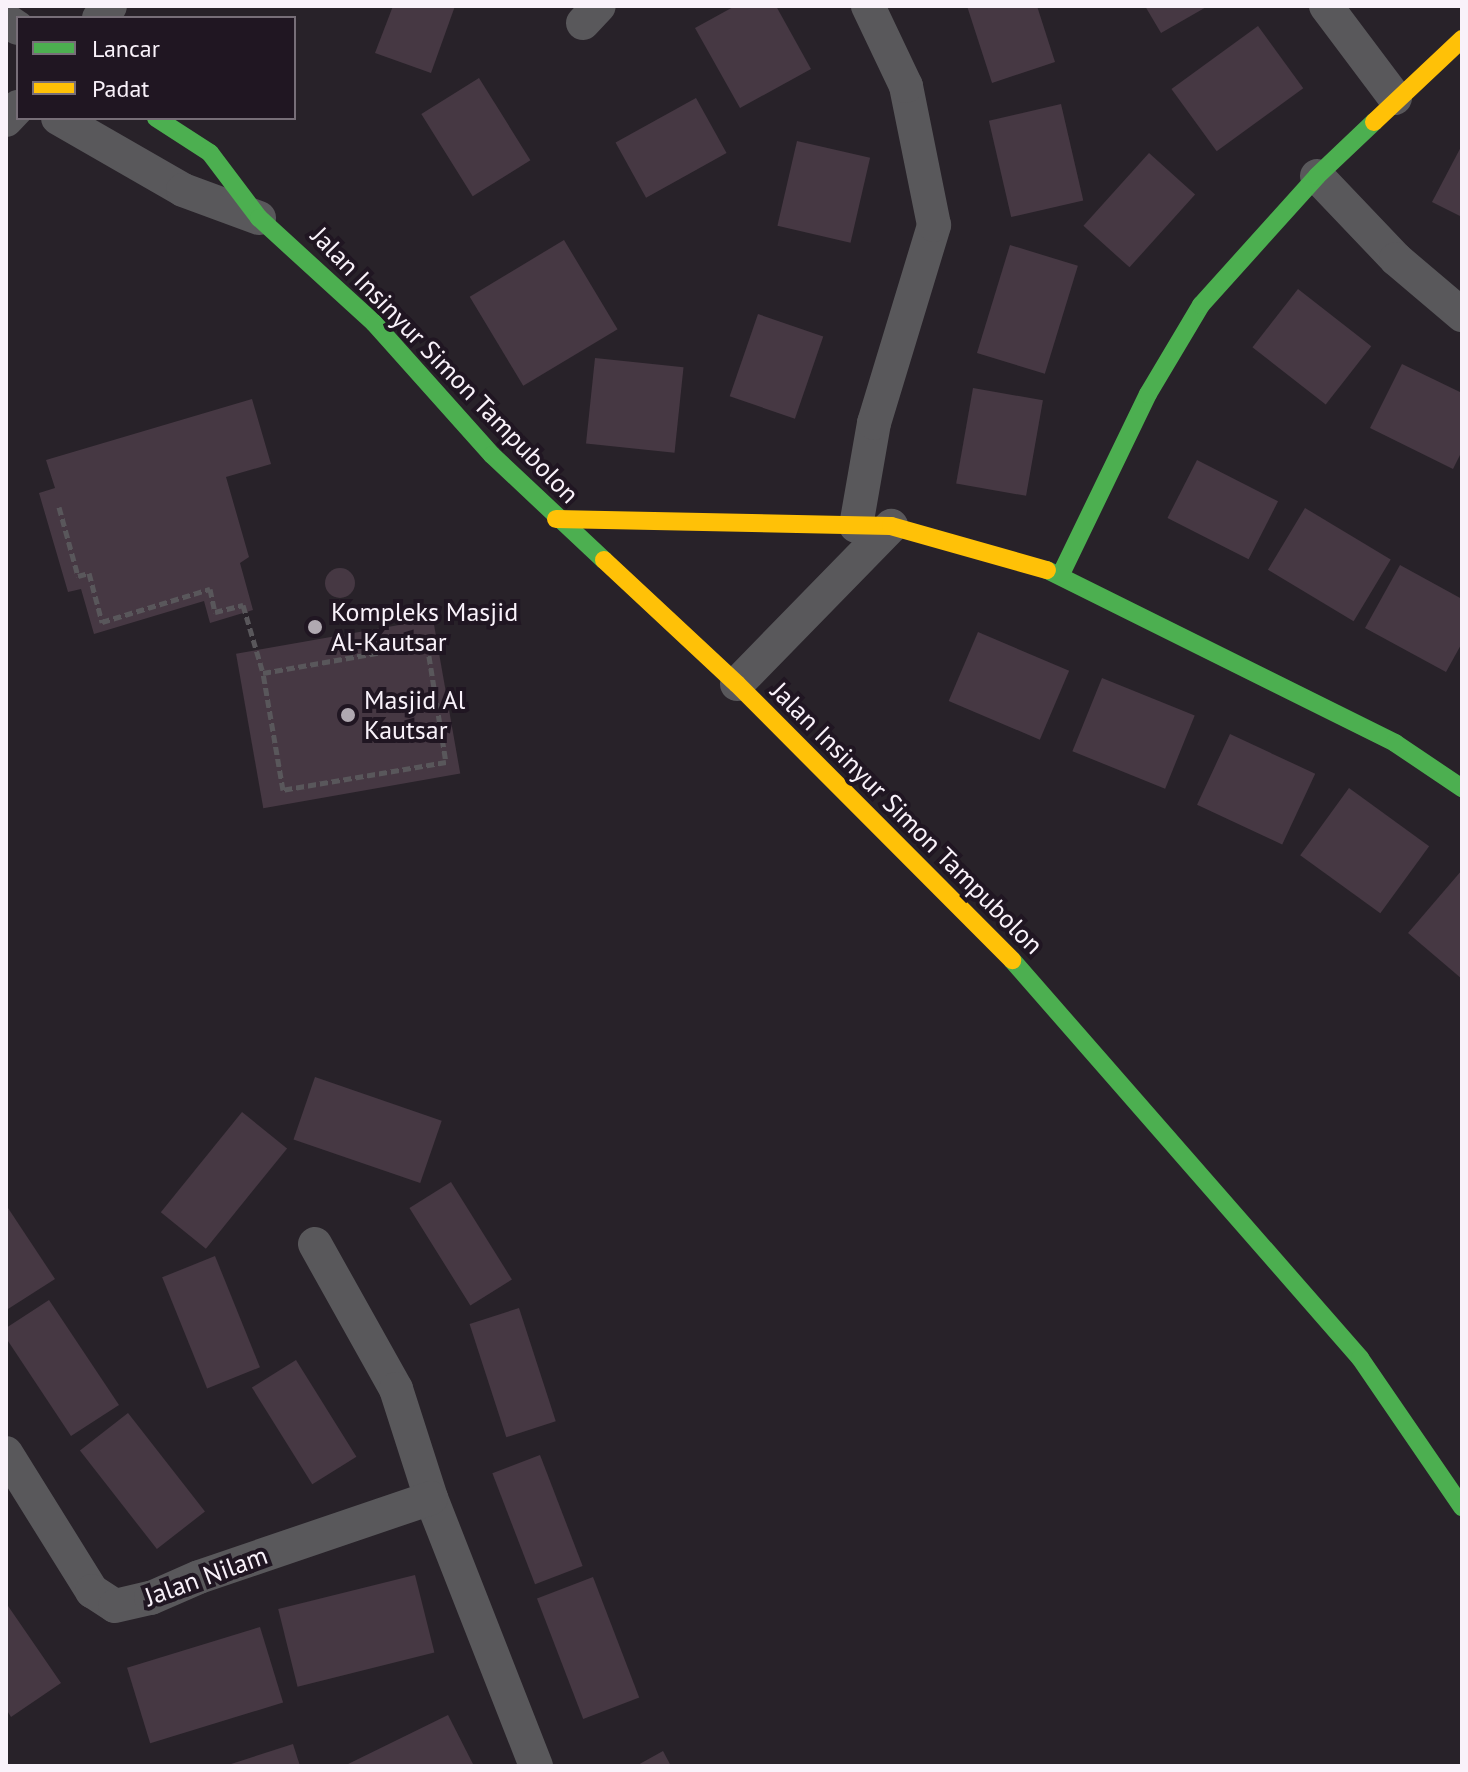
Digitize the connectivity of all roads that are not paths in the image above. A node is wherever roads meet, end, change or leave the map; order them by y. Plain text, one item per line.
1 (868, 6) edge
2 (1326, 6) edge
3 (1462, 39) edge
4 (1395, 98) junction
5 (61, 120) edge
6 (159, 120) edge
7 (1317, 176) junction
8 (259, 218) junction
9 (1462, 315) edge
10 (556, 519) junction
11 (856, 526) junction
12 (891, 526) junction
13 (1061, 574) junction
14 (737, 684) junction
15 (1462, 788) edge
16 (315, 1244) dead end
17 (6, 1453) edge
18 (431, 1498) junction
19 (1462, 1507) edge
20 (536, 1766) edge

1 - 11 street
2 - 4 street
3 - 4 street
4 - 7 street
5 - 8 street
6 - 8 street, Jalan Insinyur Simon Tampubolon
7 - 9 street
7 - 13 street
8 - 10 street, Jalan Insinyur Simon Tampubolon
10 - 11 street
10 - 14 street, Jalan Insinyur Simon Tampubolon
11 - 12 street
12 - 13 street
12 - 14 street
13 - 15 street
14 - 19 street, Jalan Insinyur Simon Tampubolon
16 - 18 street
17 - 18 street, Jalan Nilam
18 - 20 street

